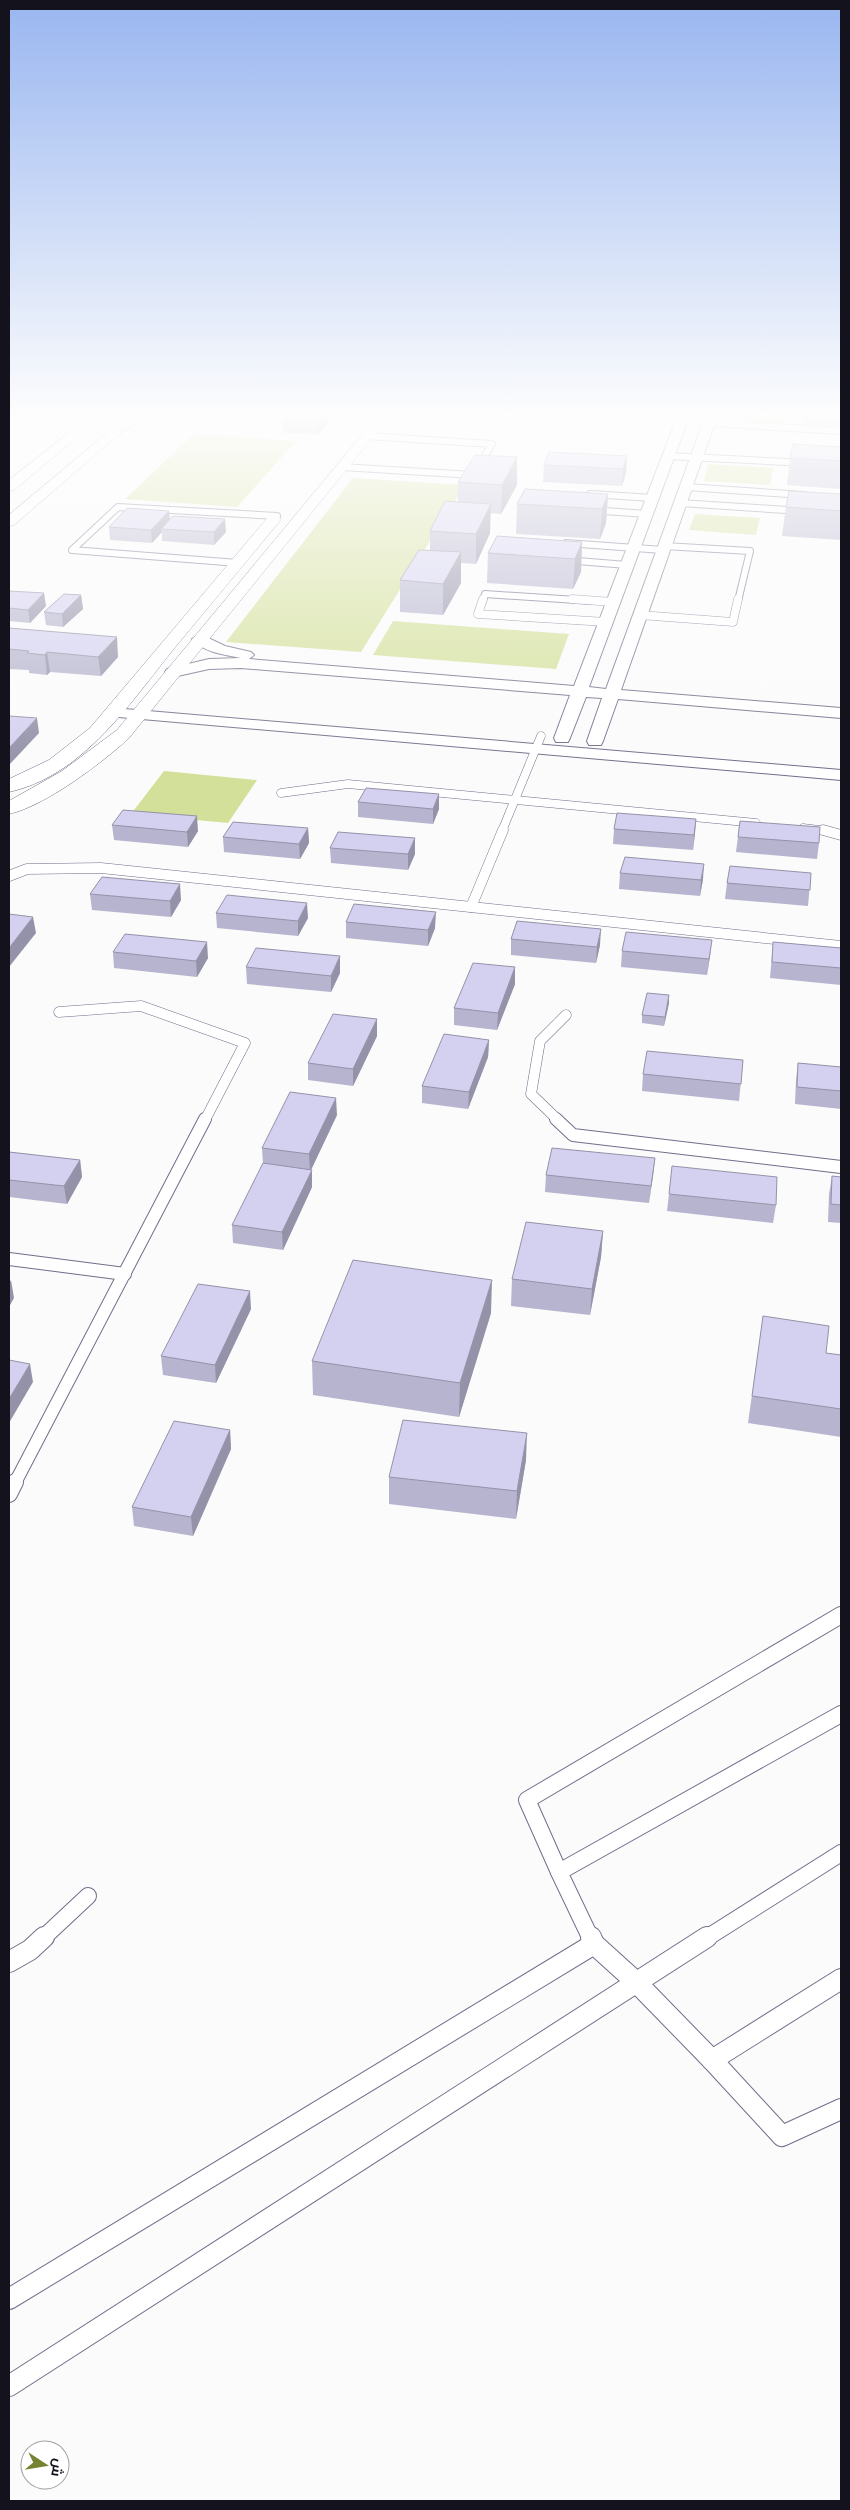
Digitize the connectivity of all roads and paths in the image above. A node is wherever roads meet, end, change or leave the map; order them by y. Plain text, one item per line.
1 (89, 534) edge
2 (262, 534) edge
3 (287, 534) edge
4 (639, 534) edge
5 (669, 534) edge
6 (555, 542) edge
7 (634, 548) junction
8 (664, 548) junction
9 (552, 560) edge
10 (238, 563) junction
11 (627, 565) junction
12 (613, 602) junction
13 (640, 615) junction
14 (606, 622) junction
15 (200, 639) junction
16 (173, 672) junction
17 (581, 687) junction
18 (613, 690) junction
19 (841, 702) edge
20 (118, 707) junction
21 (143, 709) junction
22 (841, 713) edge
23 (562, 738) junction
24 (595, 741) junction
25 (538, 742) junction
26 (841, 762) edge
27 (841, 775) edge
28 (9, 786) edge
29 (281, 793) dead end
30 (514, 801) junction
31 (9, 808) edge
32 (762, 824) edge
33 (792, 827) edge
34 (841, 835) edge
35 (9, 876) edge
36 (471, 907) junction
37 (841, 946) edge
38 (59, 1012) dead end
39 (566, 1015) dead end
40 (841, 1167) edge
41 (9, 1258) edge
42 (126, 1274) junction
43 (9, 1494) edge
44 (841, 1616) edge
45 (841, 1714) edge
46 (841, 1853) edge
47 (559, 1872) junction
48 (88, 1896) dead end
49 (594, 1944) junction
50 (9, 1962) edge
51 (841, 1979) edge
52 (636, 1982) junction
53 (712, 2060) junction
54 (841, 2109) edge
55 (9, 2299) edge
56 (9, 2386) edge

1 - 10 lane
2 - 10 street
3 - 15 street
4 - 7 street
5 - 8 street
6 - 7 lane
7 - 8 lane
7 - 11 street
8 - 13 street
8 - 13 lane
9 - 11 lane
10 - 20 street
11 - 12 street
12 - 14 street
12 - 14 lane
13 - 18 street
14 - 17 street
15 - 16 street
15 - 17 street
16 - 17 street
16 - 21 street
17 - 18 street
17 - 23 street
18 - 19 street
18 - 22 street
18 - 24 street
20 - 21 street
20 - 28 street
21 - 25 street
21 - 31 street
23 - 24 street
23 - 25 street
24 - 26 street
25 - 27 street
25 - 30 lane
29 - 30 lane
30 - 32 lane
30 - 36 lane
33 - 34 lane
35 - 36 lane
36 - 37 lane
38 - 42 lane
39 - 40 lane
41 - 42 lane
42 - 43 lane
44 - 47 lane
45 - 47 lane
46 - 52 lane
47 - 49 lane
48 - 50 lane
49 - 52 lane
49 - 55 lane
51 - 53 lane
52 - 53 lane
52 - 56 lane
53 - 54 lane

